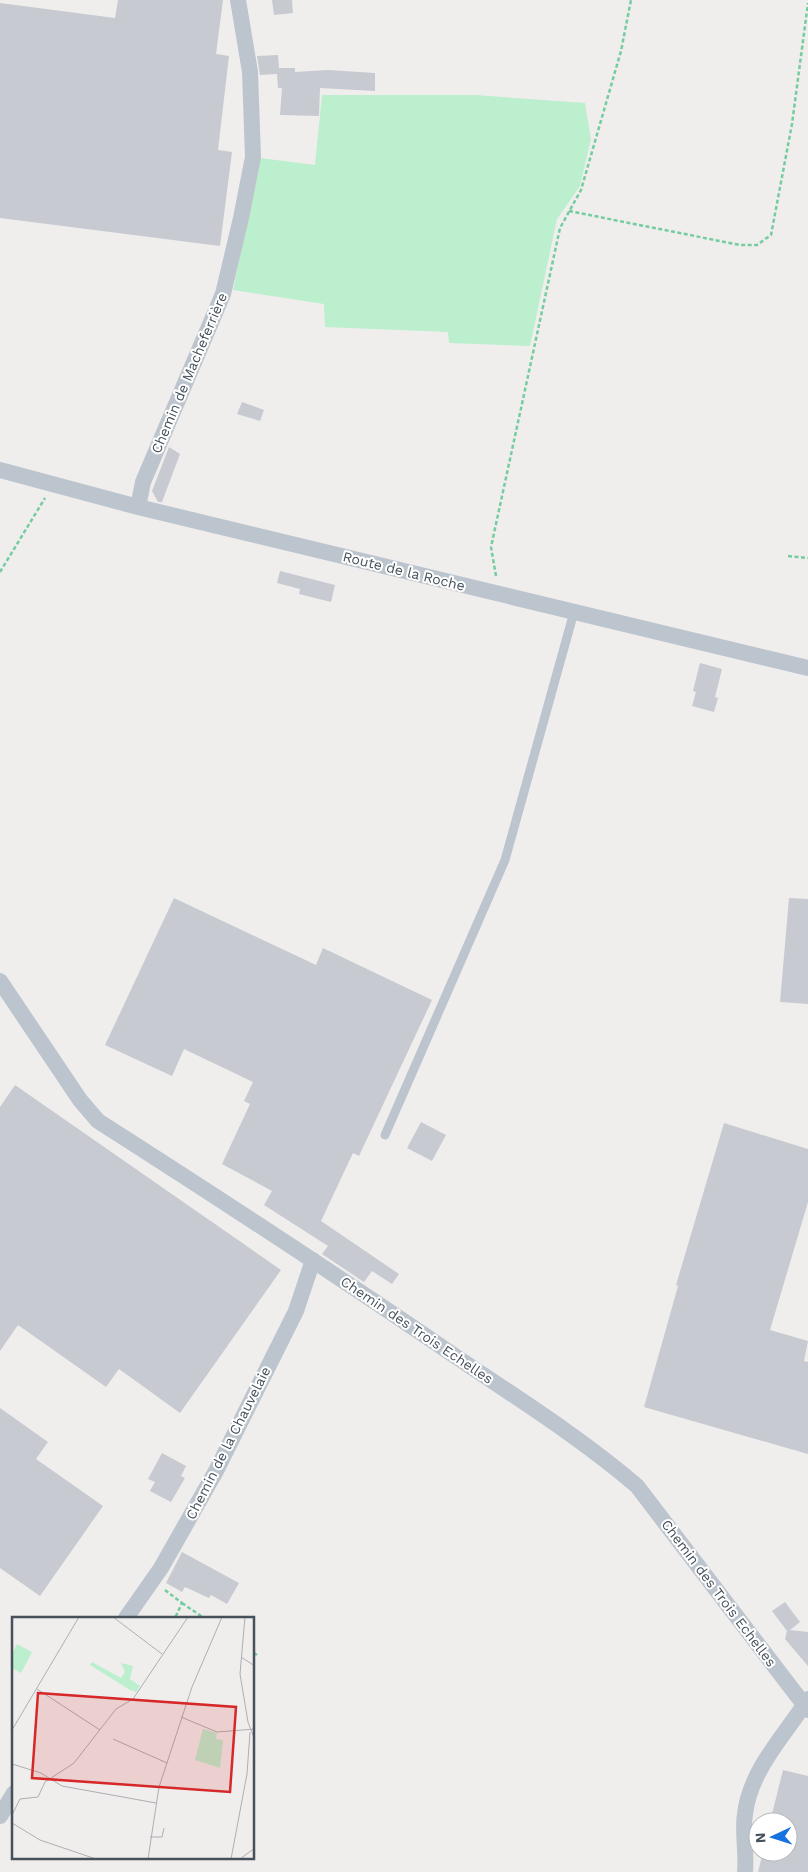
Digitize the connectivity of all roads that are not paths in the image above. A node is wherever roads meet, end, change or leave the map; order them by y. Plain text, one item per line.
1 (238, 0) edge
2 (0, 470) edge
3 (138, 507) junction
4 (574, 612) junction
5 (808, 668) edge
6 (0, 982) edge
7 (385, 1135) dead end
8 (313, 1260) junction
9 (127, 1617) edge
10 (807, 1705) edge
11 (12, 1796) edge
12 (0, 1816) edge
13 (746, 1872) edge

1 - 3 street, Chemin de Macheferrière
2 - 3 street, Route de la Roche
3 - 4 street, Route de la Roche
4 - 5 street, Route de la Roche
4 - 7 lane
6 - 8 street, Chemin des Trois Echelles
8 - 9 street, Chemin de la Chauvelaie
8 - 10 street, Chemin des Trois Echelles
10 - 13 street
11 - 12 street

